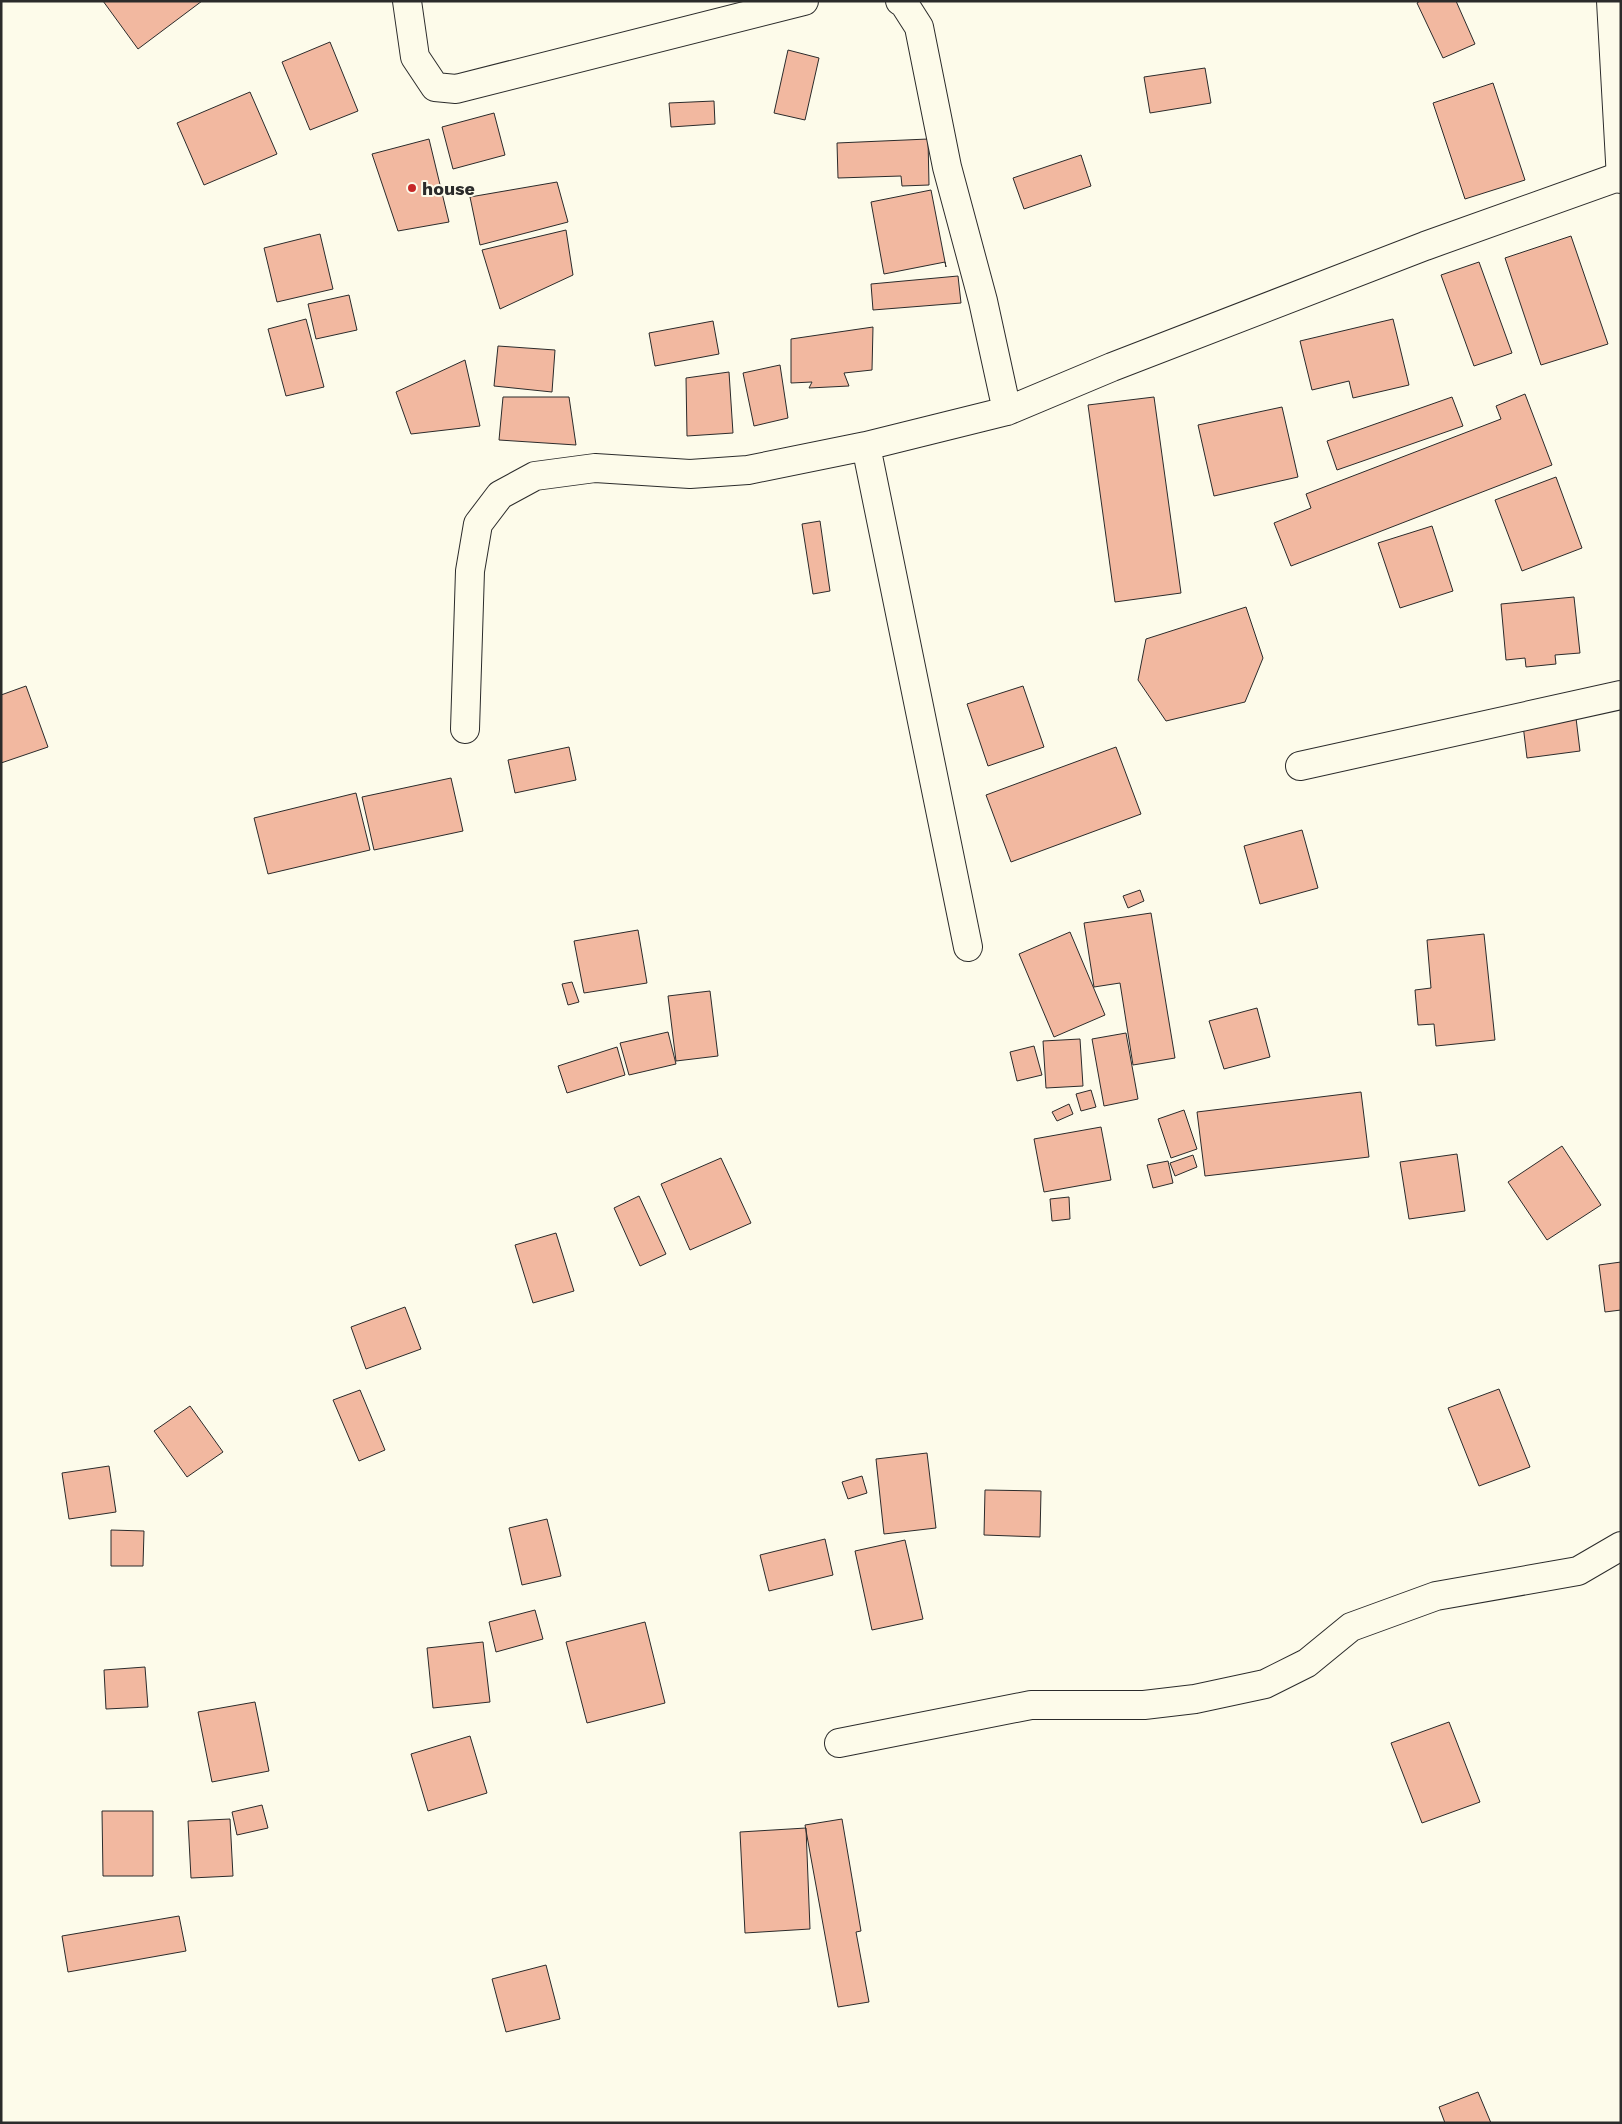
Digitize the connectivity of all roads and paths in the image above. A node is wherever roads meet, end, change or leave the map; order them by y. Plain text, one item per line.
1 (408, 1) edge
2 (804, 1) edge
3 (900, 1) edge
4 (1611, 1) edge
5 (1621, 178) edge
6 (1007, 411) junction
7 (866, 446) junction
8 (1621, 695) edge
9 (465, 730) dead end
10 (1300, 766) dead end
11 (968, 947) dead end
12 (1621, 1546) edge
13 (839, 1743) dead end

1 - 2 street
3 - 6 street
4 - 5 street
5 - 6 street
6 - 7 street
7 - 9 street
7 - 11 street
8 - 10 street
12 - 13 street

